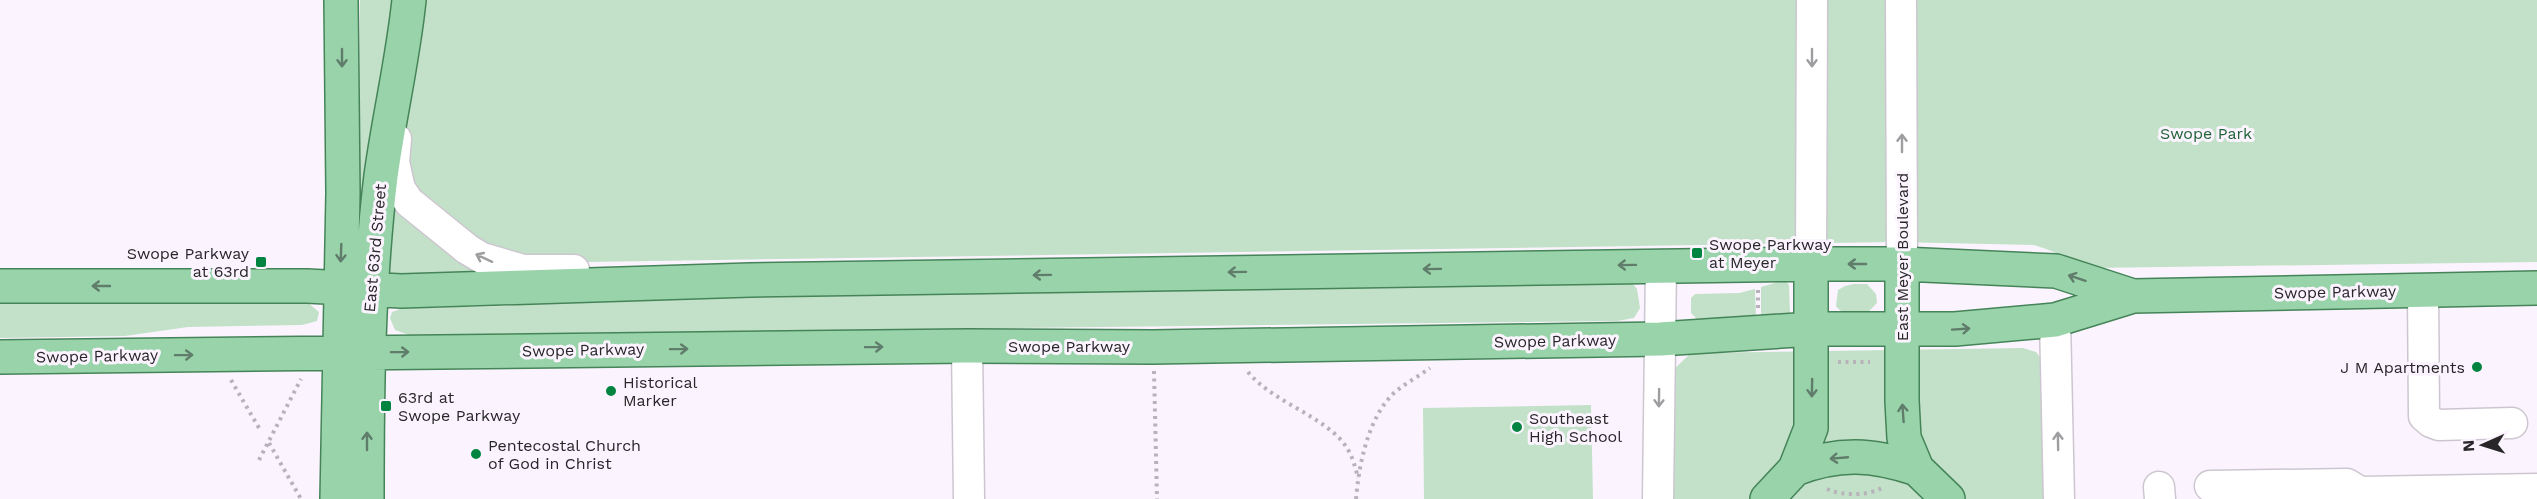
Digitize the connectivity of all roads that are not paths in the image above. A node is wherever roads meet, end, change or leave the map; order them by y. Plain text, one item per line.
1 (341, 0) edge
2 (1812, 0) edge
3 (1901, 0) edge
4 (409, 8) edge
5 (1811, 264) junction
6 (1902, 264) junction
7 (1661, 265) junction
8 (750, 280) junction
9 (0, 286) edge
10 (2537, 288) edge
11 (355, 289) junction
12 (2423, 290) junction
13 (2133, 296) junction
14 (2055, 320) junction
15 (1903, 328) junction
16 (1812, 329) junction
17 (1660, 339) junction
18 (967, 346) junction
19 (353, 352) junction
20 (0, 357) edge
21 (2512, 423) dead end
22 (1795, 469) junction
23 (1917, 469) junction
24 (2210, 486) dead end
25 (2537, 489) edge
26 (2360, 496) edge
27 (337, 499) edge
28 (367, 499) edge
29 (969, 499) edge
30 (1658, 499) edge
31 (1767, 499) edge
32 (1948, 499) edge
33 (2060, 499) edge

1 -> 11 main road, East 63rd Street
2 -> 5 street
6 -> 3 street, East Meyer Boulevard
8 -> 4 street
4 - 11 main road, East 63rd Street
6 -> 5 main road, Swope Parkway
5 - 7 main road, Swope Parkway
5 - 16 main road
13 -> 6 main road, Swope Parkway
6 - 15 main road, East Meyer Boulevard
7 -> 8 main road, Swope Parkway
7 - 17 street
8 - 11 main road, Swope Parkway
11 -> 9 main road, Swope Parkway
10 - 12 main road, Swope Parkway
11 - 19 main road, East 63rd Street
12 - 13 main road, Swope Parkway
12 - 21 street
13 - 14 main road, Swope Parkway
15 -> 14 main road, Swope Parkway
33 -> 14 street
15 - 16 main road, Swope Parkway
23 -> 15 main road, East Meyer Boulevard
16 - 17 main road, Swope Parkway
16 -> 22 main road
17 - 18 main road, Swope Parkway
17 -> 30 street
19 -> 18 main road, Swope Parkway
18 - 29 street
20 -> 19 main road, Swope Parkway
19 - 27 main road, East 63rd Street
28 -> 19 main road, East 63rd Street
23 -> 22 main road
22 - 31 main road
23 - 32 main road, East Meyer Boulevard
24 - 26 street
25 - 26 street

